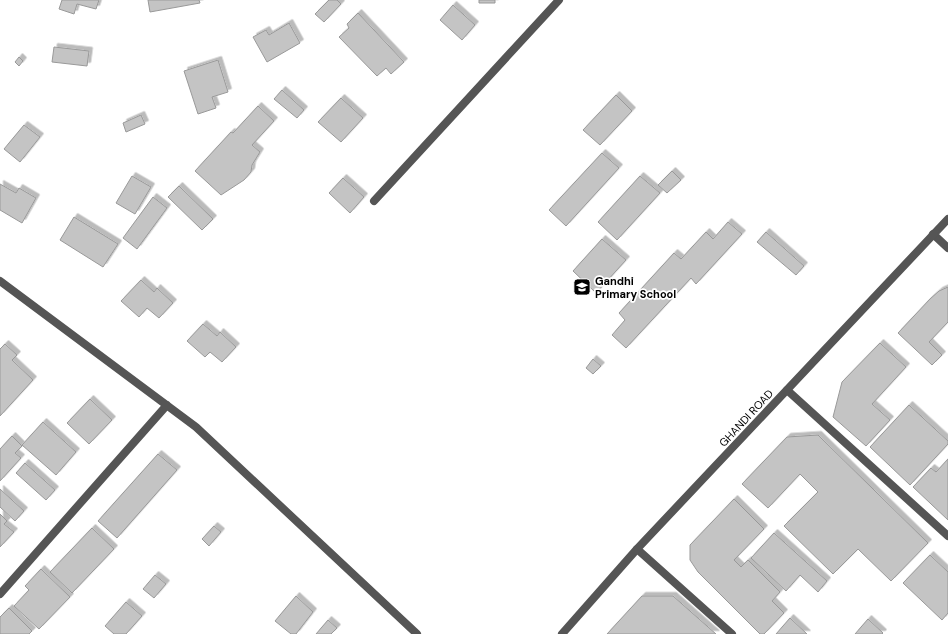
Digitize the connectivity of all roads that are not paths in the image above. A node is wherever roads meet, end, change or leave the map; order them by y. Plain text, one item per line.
1 (559, 0) edge
2 (374, 201) dead end
3 (948, 219) edge
4 (933, 234) junction
5 (948, 248) edge
6 (0, 281) edge
7 (787, 390) junction
8 (167, 405) junction
9 (948, 536) edge
10 (637, 549) junction
11 (0, 594) edge
12 (417, 634) edge
13 (562, 634) edge
14 (732, 634) edge

1 - 2 street
3 - 4 street, GHANDI ROAD
4 - 5 street
4 - 7 street, GHANDI ROAD
6 - 8 street
7 - 9 street
7 - 10 street, GHANDI ROAD
8 - 11 street
8 - 12 street
10 - 13 street, GHANDI ROAD
10 - 14 street

